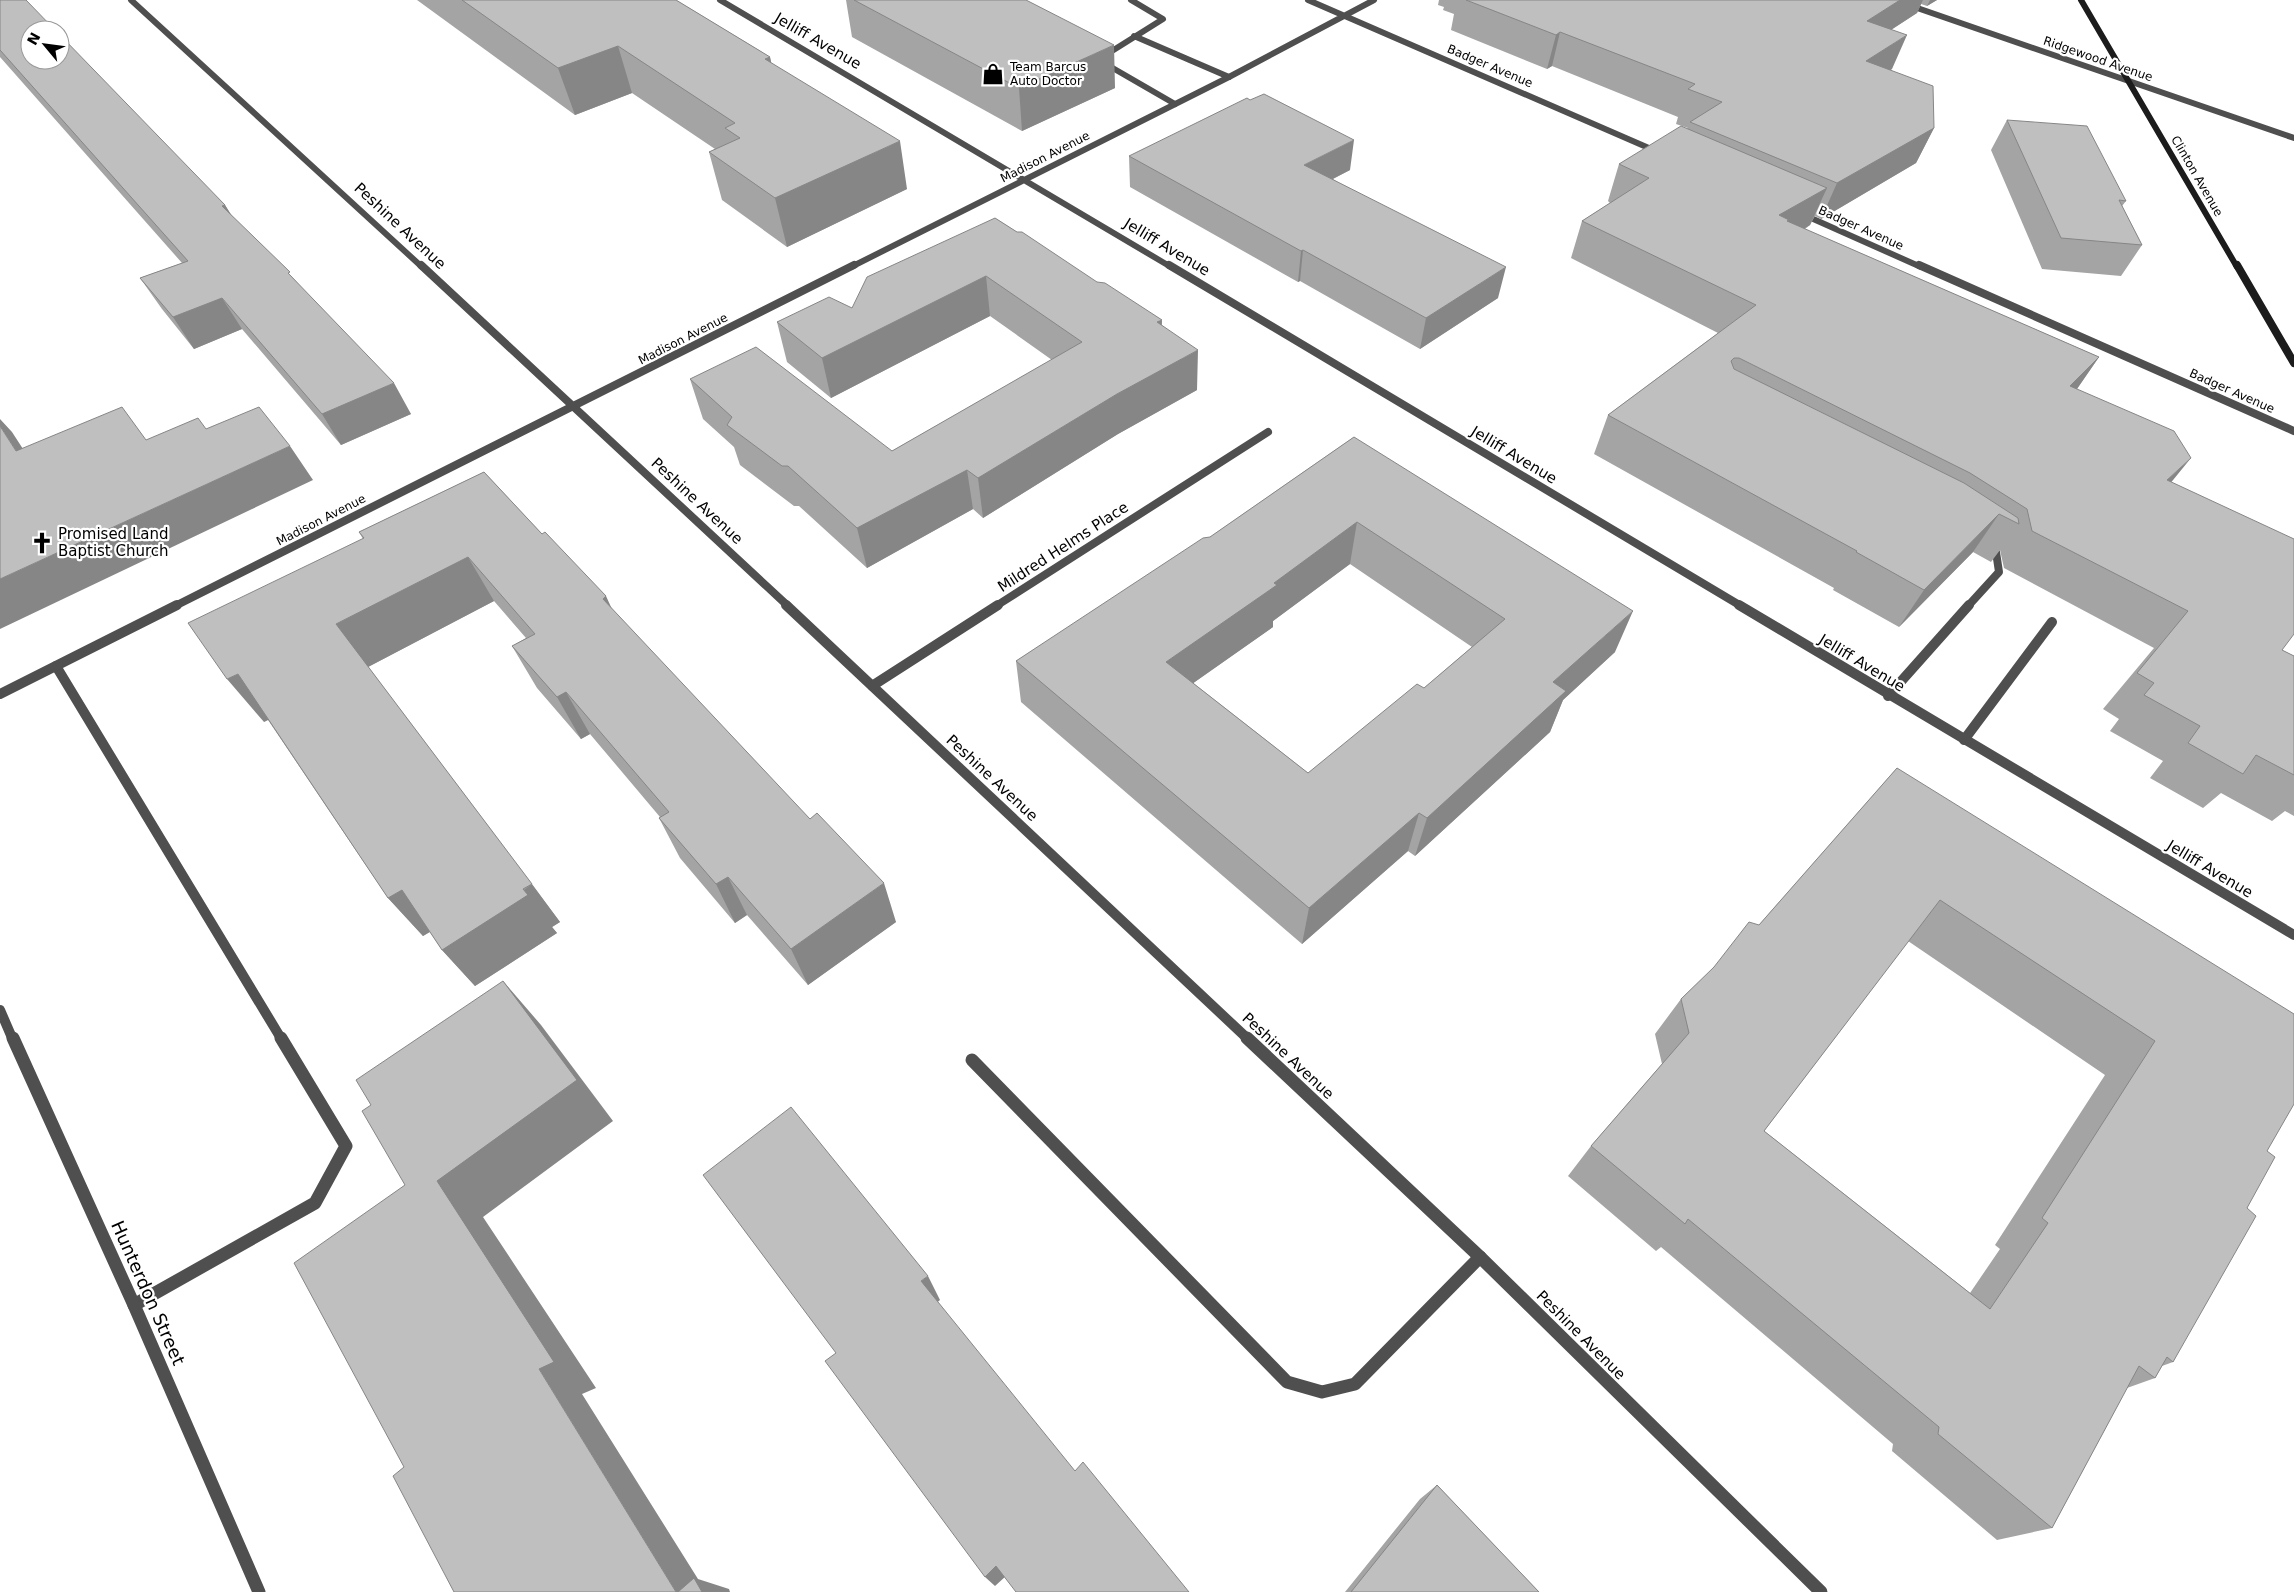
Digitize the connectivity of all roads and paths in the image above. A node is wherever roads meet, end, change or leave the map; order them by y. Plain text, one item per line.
1 (131, 0) edge
2 (720, 0) edge
3 (1131, 0) edge
4 (1308, 0) edge
5 (1374, 0) edge
6 (1894, 0) edge
7 (2081, 0) edge
8 (1344, 15) junction
9 (1134, 36) junction
10 (1229, 77) junction
11 (2129, 82) junction
12 (1175, 104) junction
13 (2294, 138) edge
14 (1662, 153) edge
15 (1026, 179) junction
16 (1799, 213) edge
17 (2294, 363) edge
18 (574, 406) junction
19 (2294, 431) edge
20 (1268, 432) dead end
21 (1981, 542) edge
22 (2052, 622) dead end
23 (56, 666) junction
24 (872, 686) junction
25 (0, 694) edge
26 (1888, 696) junction
27 (1964, 740) junction
28 (2294, 935) edge
29 (0, 1010) edge
30 (972, 1060) dead end
31 (1480, 1257) junction
32 (134, 1305) junction
33 (259, 1592) edge
34 (1820, 1592) edge

1 - 18 street, Peshine Avenue
2 - 15 street, Jelliff Avenue
3 - 9 street
4 - 8 street, Badger Avenue
5 - 8 street, Madison Avenue
6 - 11 street, Ridgewood Avenue
7 - 11 main road, Clinton Avenue
8 - 10 street, Madison Avenue
8 - 14 street, Badger Avenue
9 - 10 street
9 - 12 street
10 - 12 street, Madison Avenue
11 - 13 street, Ridgewood Avenue
11 - 17 main road, Clinton Avenue
12 - 15 street, Madison Avenue
15 - 18 street, Madison Avenue
15 - 26 street, Jelliff Avenue
16 - 19 street, Badger Avenue
18 - 23 street, Madison Avenue
18 - 24 street, Peshine Avenue
20 - 24 street, Mildred Helms Place
21 - 26 street
22 - 27 street
23 - 25 street, Madison Avenue
23 - 32 street
24 - 31 street, Peshine Avenue
26 - 27 street, Jelliff Avenue
27 - 28 street, Jelliff Avenue
29 - 32 street, Hunterdon Street
30 - 31 street
31 - 34 street, Peshine Avenue
32 - 33 street, Hunterdon Street

